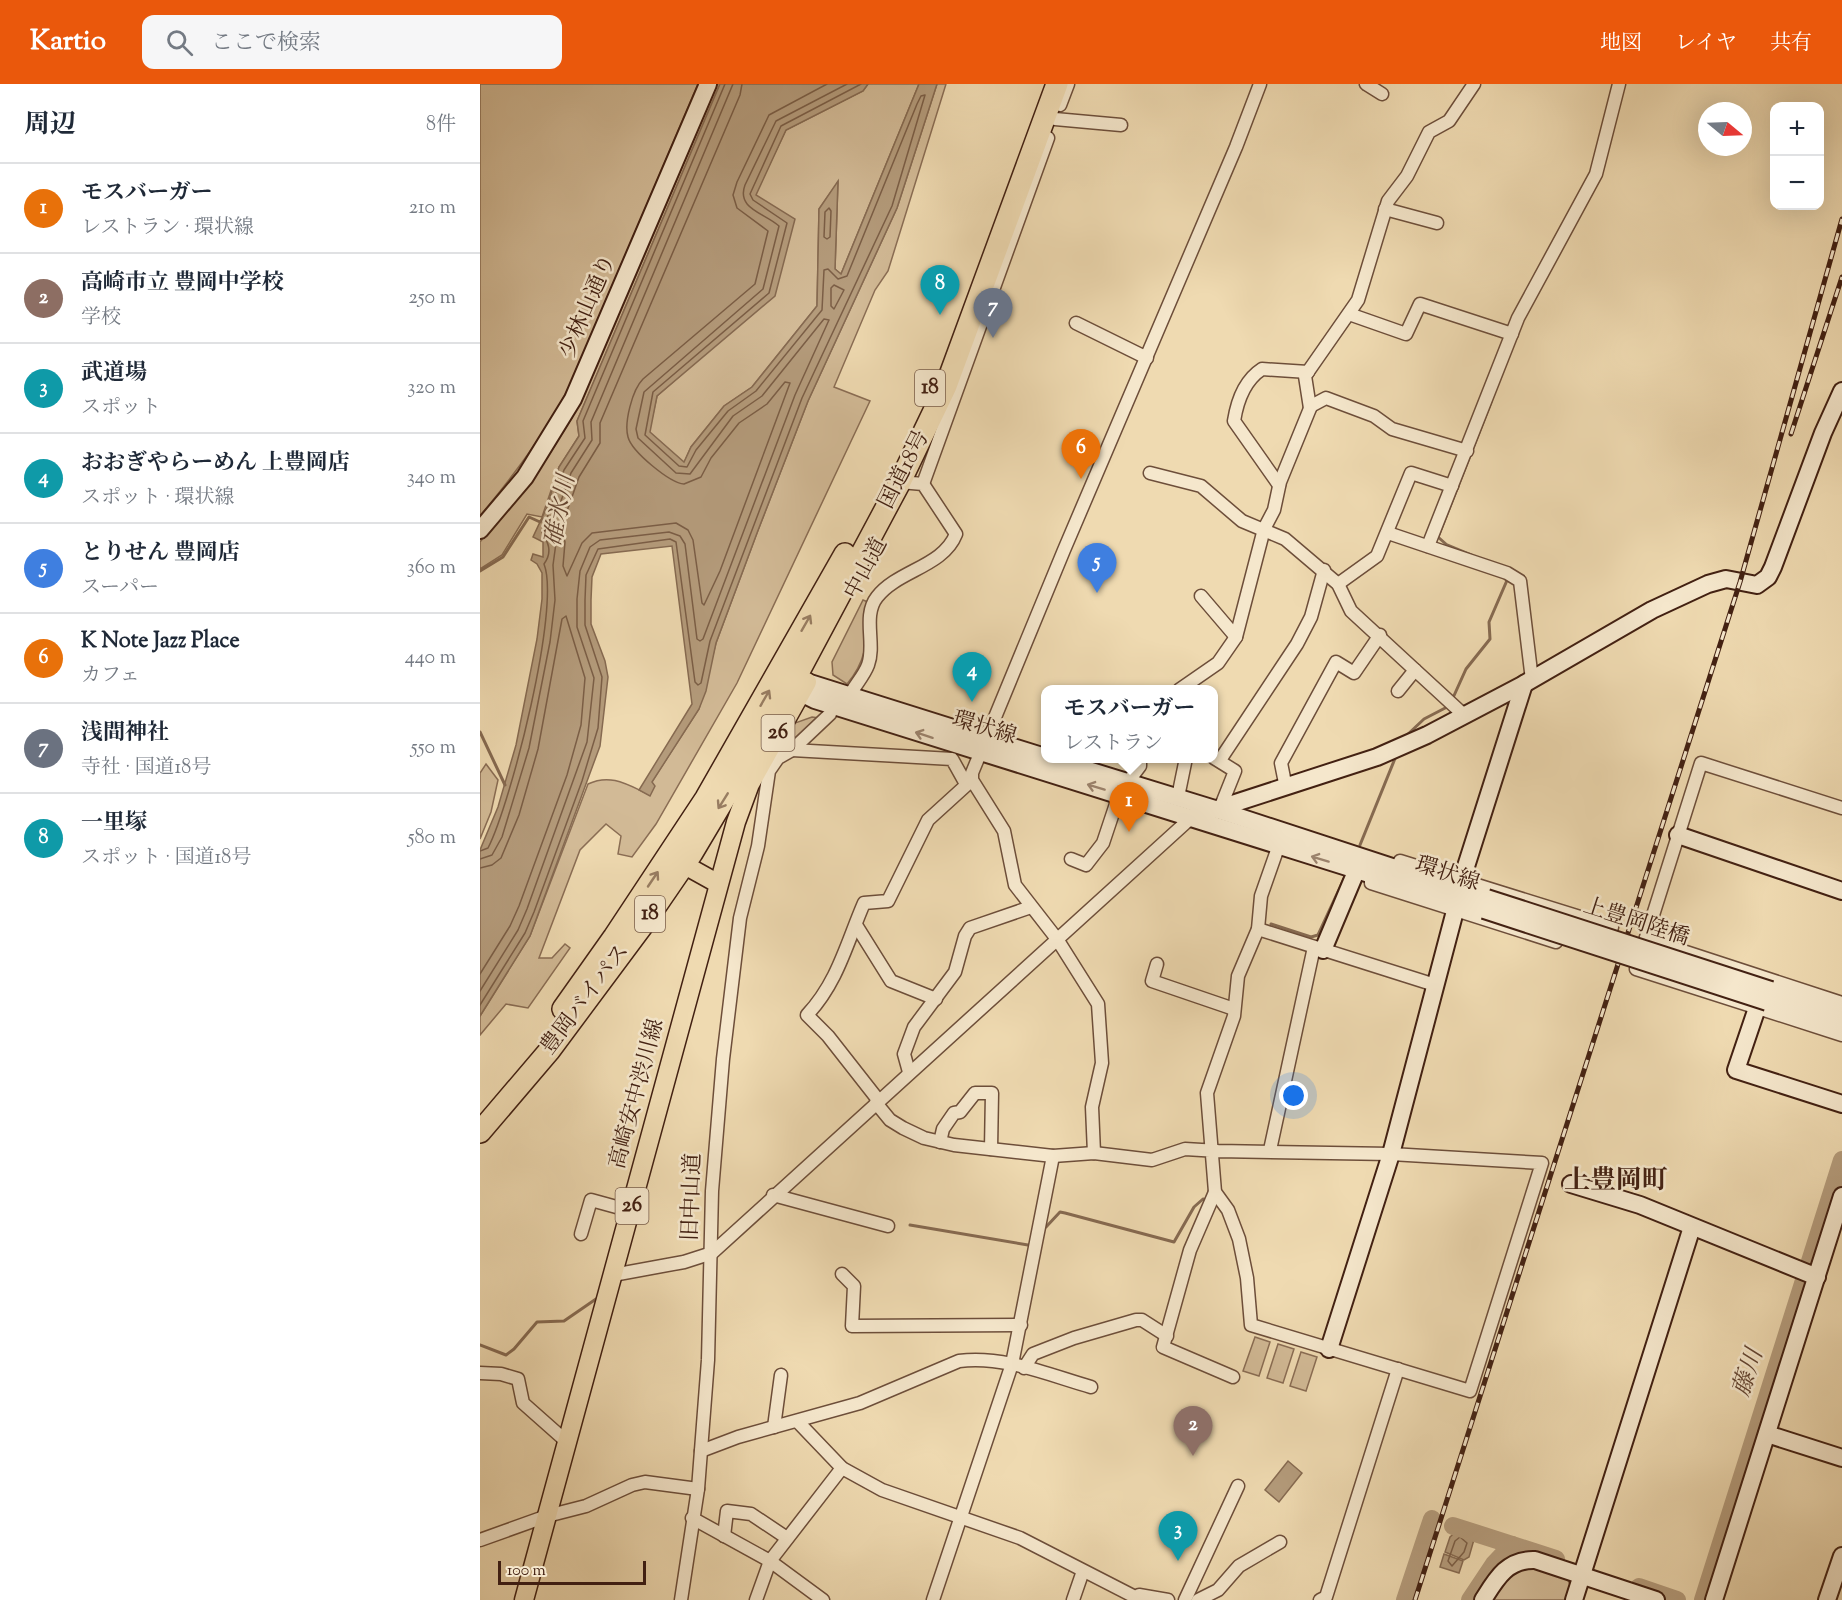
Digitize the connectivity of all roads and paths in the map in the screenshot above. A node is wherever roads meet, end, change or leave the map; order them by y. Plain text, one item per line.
1 (708, 84) edge
2 (1041, 84) edge
3 (1057, 84) edge
4 (1068, 84) edge
5 (1260, 84) edge
6 (1366, 84) edge
7 (1474, 84) edge
8 (1618, 84) edge
9 (1382, 94) dead end
10 (1055, 119) junction
11 (1121, 125) dead end
12 (1385, 209) junction
13 (1437, 223) dead end
14 (1349, 314) junction
15 (1076, 323) dead end
16 (1512, 334) junction
17 (1147, 358) junction
18 (1308, 372) junction
19 (1842, 391) edge
20 (1310, 408) junction
21 (1467, 451) junction
22 (1150, 473) dead end
23 (912, 483) junction
24 (1279, 485) junction
25 (1452, 486) junction
26 (1264, 528) junction
27 (480, 530) edge
28 (1388, 533) junction
29 (1428, 546) junction
30 (1324, 570) junction
31 (1338, 584) junction
32 (1201, 596) dead end
33 (1380, 635) junction
34 (1236, 637) junction
35 (1415, 670) junction
36 (1528, 682) junction
37 (794, 683) junction
38 (1186, 685) edge
39 (1398, 691) dead end
40 (849, 697) junction
41 (832, 705) junction
42 (1465, 716) junction
43 (982, 746) junction
44 (792, 750) junction
45 (1218, 756) edge
46 (1041, 757) edge
47 (1218, 760) edge
48 (1060, 763) edge
49 (1140, 763) edge
50 (1185, 763) edge
51 (969, 782) junction
52 (1123, 788) junction
53 (1286, 788) junction
54 (1178, 797) junction
55 (1224, 808) junction
56 (1842, 808) edge
57 (741, 813) junction
58 (1191, 817) junction
59 (761, 818) junction
60 (1678, 835) junction
61 (1281, 839) junction
62 (1071, 859) dead end
63 (676, 860) junction
64 (1365, 866) junction
65 (1462, 879) junction
66 (717, 883) junction
67 (1842, 891) edge
68 (1485, 904) joint
69 (1031, 907) junction
70 (1455, 911) junction
71 (856, 925) junction
72 (1258, 929) junction
73 (1057, 939) junction
74 (1646, 939) junction
75 (1319, 948) junction
76 (1157, 963) dead end
77 (1435, 985) junction
78 (1767, 995) junction
79 (936, 999) junction
80 (1842, 1003) edge
81 (1234, 1009) junction
82 (1842, 1013) edge
83 (1842, 1026) edge
84 (1842, 1035) edge
85 (909, 1072) junction
86 (878, 1102) junction
87 (1842, 1104) edge
88 (480, 1111) edge
89 (480, 1131) edge
90 (940, 1142) junction
91 (991, 1149) junction
92 (1210, 1150) junction
93 (1270, 1150) junction
94 (1094, 1153) junction
95 (1391, 1154) junction
96 (1053, 1156) junction
97 (1571, 1184) dead end
98 (1215, 1192) junction
99 (773, 1195) junction
100 (1842, 1196) edge
101 (631, 1211) junction
102 (888, 1226) dead end
103 (1692, 1227) junction
104 (581, 1234) dead end
105 (712, 1252) junction
106 (842, 1274) dead end
107 (613, 1275) junction
108 (1816, 1276) junction
109 (1021, 1325) junction
110 (1167, 1336) junction
111 (1329, 1349) junction
112 (1018, 1366) junction
113 (1398, 1369) junction
114 (480, 1372) edge
115 (781, 1375) dead end
116 (1233, 1377) dead end
117 (1091, 1387) dead end
118 (798, 1422) junction
119 (774, 1428) junction
120 (1767, 1434) junction
121 (567, 1442) junction
122 (701, 1451) junction
123 (1842, 1458) edge
124 (842, 1468) junction
125 (1238, 1486) dead end
126 (698, 1489) junction
127 (547, 1516) junction
128 (692, 1518) junction
129 (960, 1518) junction
130 (724, 1536) junction
131 (788, 1538) junction
132 (480, 1539) edge
133 (1280, 1542) dead end
134 (1842, 1556) edge
135 (770, 1560) junction
136 (1083, 1571) junction
137 (1581, 1575) junction
138 (524, 1600) edge
139 (681, 1600) edge
140 (756, 1600) edge
141 (823, 1600) edge
142 (933, 1600) edge
143 (1074, 1600) edge
144 (1139, 1600) edge
145 (1168, 1600) edge
146 (1185, 1600) edge
147 (1198, 1600) edge
148 (1320, 1600) edge
149 (1483, 1600) edge
150 (1574, 1600) edge
151 (1656, 1600) edge
152 (1714, 1600) edge
153 (1827, 1600) edge

1 - 27 street, 少林山通り
37 -> 2 highway, 国道18号 / 18
3 - 23 highway, 国道18号 / 18
4 - 10 street
5 - 17 street
6 - 9 street
7 - 12 street
8 - 16 street
10 - 11 street
10 - 23 street
12 - 13 street
12 - 14 street
14 - 16 street
14 - 18 street
15 - 17 street
16 - 21 street
17 - 43 street
18 - 20 street
18 - 24 street
19 - 36 street
20 - 21 street
20 - 24 street
21 - 25 street
22 - 26 street
23 - 37 highway, 中山道 / 18
23 - 40 street
24 - 26 street
25 - 28 street
25 - 29 street
26 - 30 street
26 - 34 street
28 - 29 street
28 - 31 street
29 - 36 street
30 - 31 street
30 - 45 street
31 - 33 street
32 - 34 street
33 - 35 street
33 - 53 street
34 - 38 street
35 - 39 street
35 - 42 street
36 - 42 street
36 - 65 street
37 - 40 street, 環状線
37 - 41 street, 環状線
37 - 57 main road, 高崎安中渋川線 / 26
37 - 63 highway, 豊岡バイパス / 18
40 - 43 street, 環状線
43 -> 41 street, 環状線
41 - 44 street, 旧中山道
42 - 53 street
43 - 46 street, 環状線
43 - 51 street
52 -> 43 street, 環状線
44 - 51 street
44 - 59 street, 旧中山道
47 - 55 street
48 - 52 street, 環状線
49 - 52 street
50 - 54 street
51 - 69 street
51 - 71 street
52 - 54 street, 環状線
52 - 58 street, 環状線
52 - 62 street
53 - 55 street
54 - 55 street, 環状線
55 - 58 street
55 - 61 street, 環状線
56 - 60 street
57 - 59 street
57 - 66 main road, 高崎安中渋川線 / 26
58 - 61 street, 環状線
58 - 73 street
59 - 105 street, 旧中山道
60 - 67 street
60 - 74 street
61 - 64 street, 環状線
61 - 72 street
63 - 66 main road
88 -> 63 highway, 豊岡バイパス / 18
63 - 89 highway, 豊岡バイパス / 18
64 - 65 street
64 - 68 street, 環状線
64 - 70 street
64 - 75 street
65 - 70 street
66 - 101 main road, 高崎安中渋川線 / 26
68 - 78 street, 上豊岡陸橋, bridge
69 - 73 street
69 - 79 street
70 - 77 street
71 - 79 street
71 - 86 street
72 - 75 street
72 - 81 street
73 - 85 street
73 - 94 street
74 - 78 street
74 - 78 street
75 - 77 street
75 - 93 street
76 - 81 street
77 - 95 street
78 - 80 street
78 - 82 street
78 - 83 street
78 - 84 street
78 - 87 street
79 - 85 street
81 - 92 street
85 - 86 street
86 - 90 street
86 - 99 street
90 - 91 street
90 - 91 street
91 - 96 street
92 - 93 street
92 - 94 street
92 - 98 street
93 - 95 street
94 - 96 street
95 - 111 street
95 - 113 street
96 - 109 street
97 - 103 street
98 - 110 street
98 - 111 street
99 - 102 street
99 - 105 street
100 - 108 street
101 - 104 street
101 - 107 main road, 高崎安中渋川線 / 26
103 - 108 street
103 - 137 street
105 - 107 street
105 - 122 street, 旧中山道
106 - 109 street
107 - 121 main road, 高崎安中渋川線 / 26
108 - 120 street
109 - 112 street
110 - 112 street
110 - 116 street
111 - 113 street
112 - 117 street
112 - 118 street
112 - 129 street
113 - 148 street
114 - 121 street
115 - 119 street
118 - 119 street
118 - 124 street
119 - 122 street
120 - 123 street
120 - 152 street
121 - 127 main road, 高崎安中渋川線 / 26
122 - 126 street, 旧中山道
124 - 129 street
124 - 131 street
125 - 146 street
126 - 127 street
126 - 128 street, 旧中山道
127 - 132 street
127 - 138 main road, 高崎安中渋川線 / 26
128 - 130 street
128 - 139 street, 旧中山道
129 - 136 street
129 - 142 street
130 - 131 street
130 - 135 street
131 - 135 street
133 - 147 street
134 - 153 street
135 - 140 street
135 - 141 street
136 - 143 street
136 - 144 street
137 - 149 street
137 - 150 street
137 - 151 street
144 - 145 street

